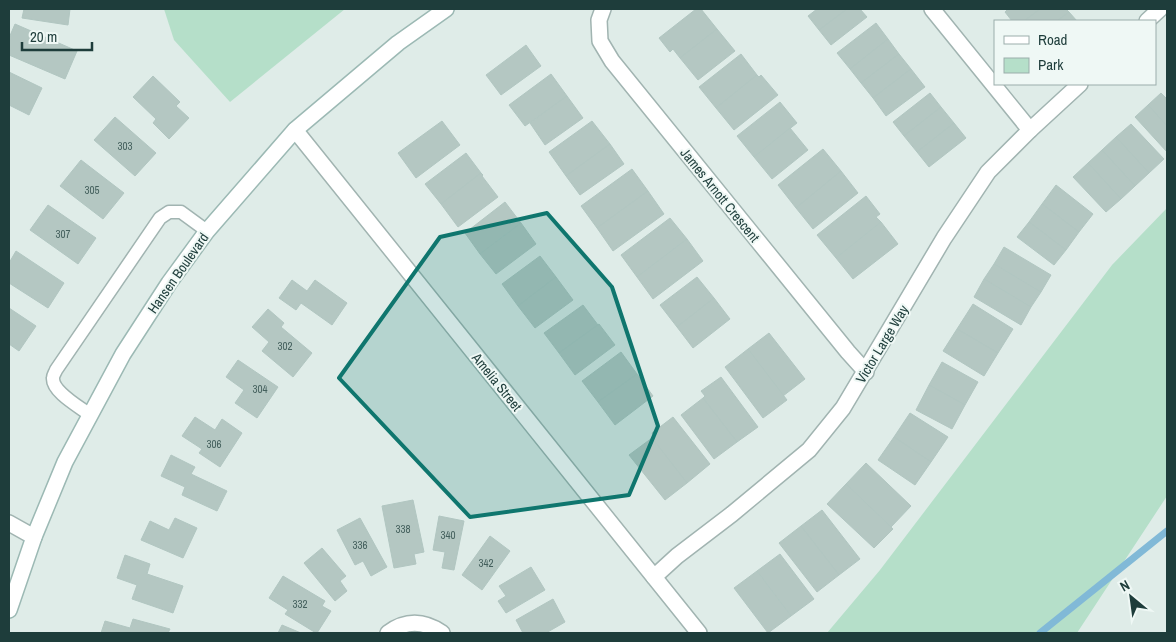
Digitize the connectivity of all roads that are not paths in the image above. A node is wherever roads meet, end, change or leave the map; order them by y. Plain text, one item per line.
1 (446, 9) edge
2 (603, 9) edge
3 (932, 9) edge
4 (1160, 9) edge
5 (1148, 20) edge
6 (1079, 85) edge
7 (295, 130) junction
8 (1030, 130) junction
9 (207, 231) junction
10 (866, 372) junction
11 (90, 415) junction
12 (9, 523) edge
13 (34, 537) junction
14 (654, 577) junction
15 (9, 610) edge
16 (388, 633) edge
17 (442, 633) edge
18 (699, 633) edge

1 - 7 street, Hansen Boulevard
2 - 10 street, James Arnott Crescent
3 - 8 street
4 - 5 street
6 - 8 street, Victor Large Way
7 - 9 street, Hansen Boulevard
7 - 14 street, Amelia Street
8 - 10 street, Victor Large Way
9 - 11 street, Hansen Boulevard
9 - 11 lane
10 - 14 street, Victor Large Way
11 - 13 street, Hansen Boulevard
12 - 13 street
13 - 15 street, Hansen Boulevard
14 - 18 street, Amelia Street
16 - 17 street

